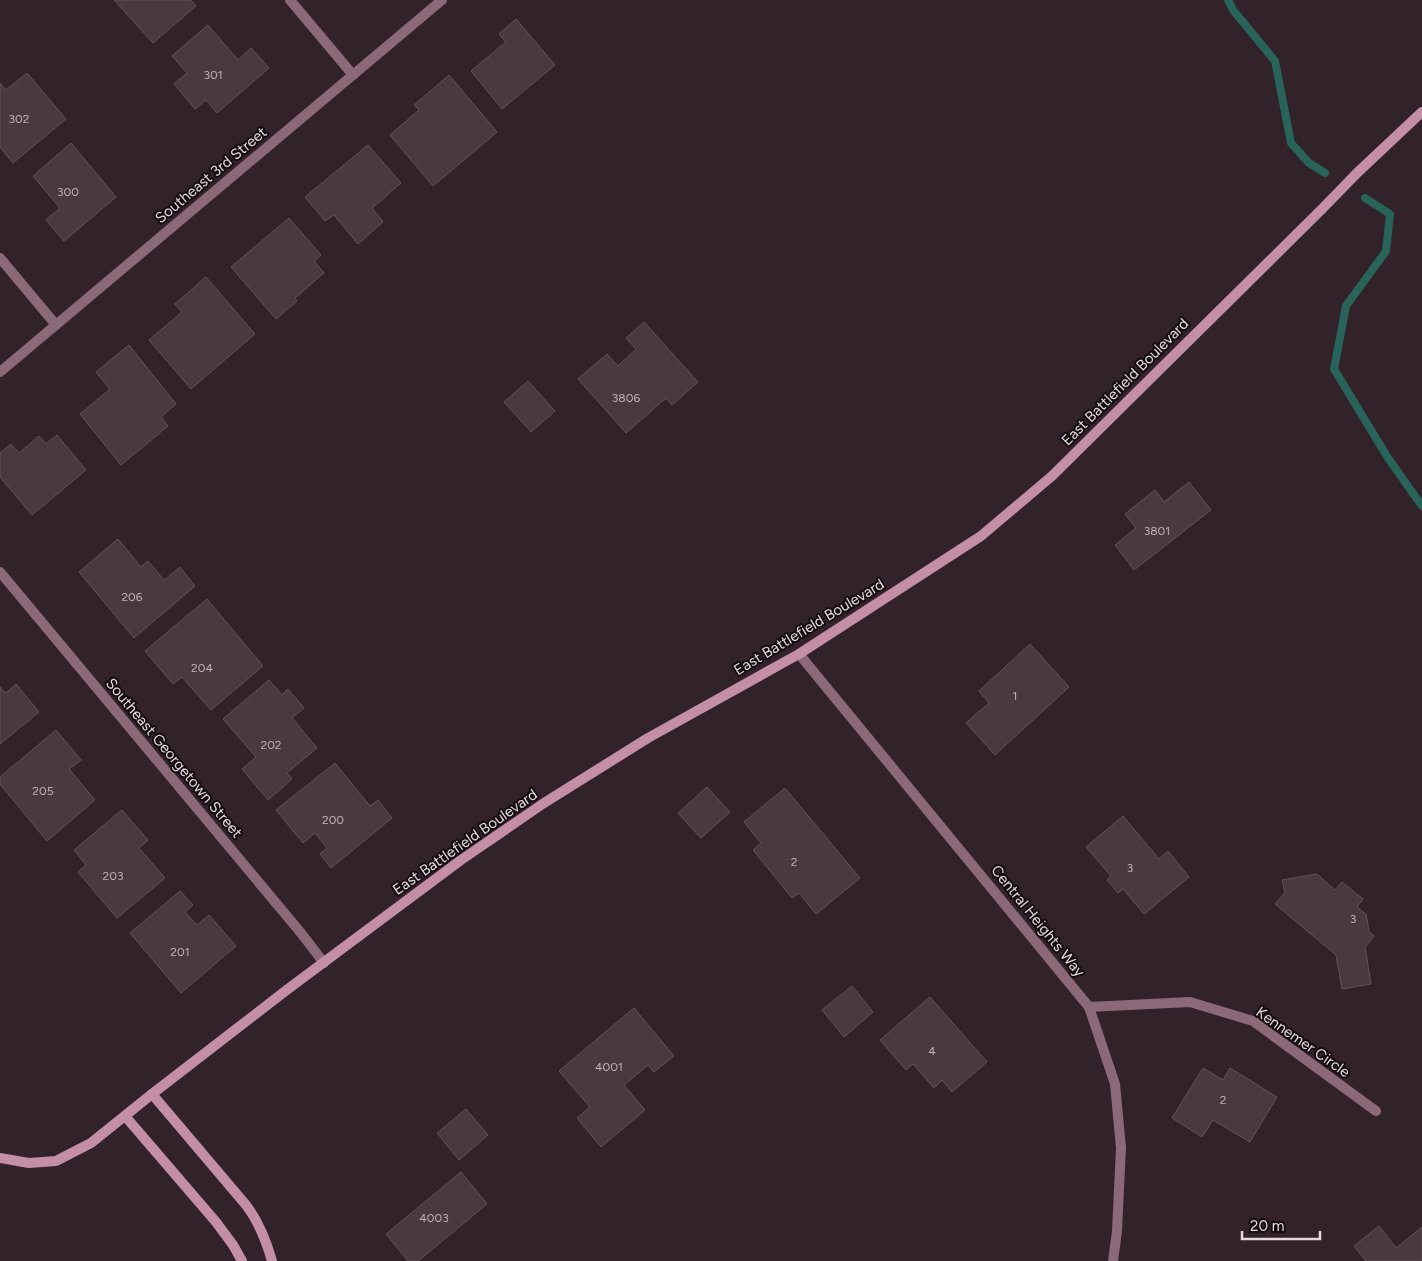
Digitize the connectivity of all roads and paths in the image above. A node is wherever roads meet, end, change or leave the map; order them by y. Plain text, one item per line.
1 (290, 0) edge
2 (442, 0) edge
3 (353, 75) junction
4 (1422, 112) edge
5 (0, 258) edge
6 (56, 325) junction
7 (0, 372) edge
8 (0, 572) edge
9 (799, 654) junction
10 (324, 963) junction
11 (1090, 1007) junction
12 (152, 1094) junction
13 (1376, 1111) dead end
14 (125, 1116) junction
15 (0, 1158) edge
16 (242, 1261) edge
17 (272, 1261) edge
18 (1113, 1261) edge

1 - 3 street
2 - 3 street, Southeast 3rd Street
3 - 6 street, Southeast 3rd Street
4 - 9 street, East Battlefield Boulevard
5 - 6 street
6 - 7 street, Southeast 3rd Street
8 - 10 street, Southeast Georgetown Street
9 - 10 street, East Battlefield Boulevard
9 - 11 street, Central Heights Way
10 - 12 street, East Battlefield Boulevard
11 - 13 street, Kennemer Circle
11 - 18 street, Central Heights Way
12 - 14 street, East Battlefield Boulevard
12 - 17 street
14 - 15 street, East Battlefield Boulevard
14 - 16 street

